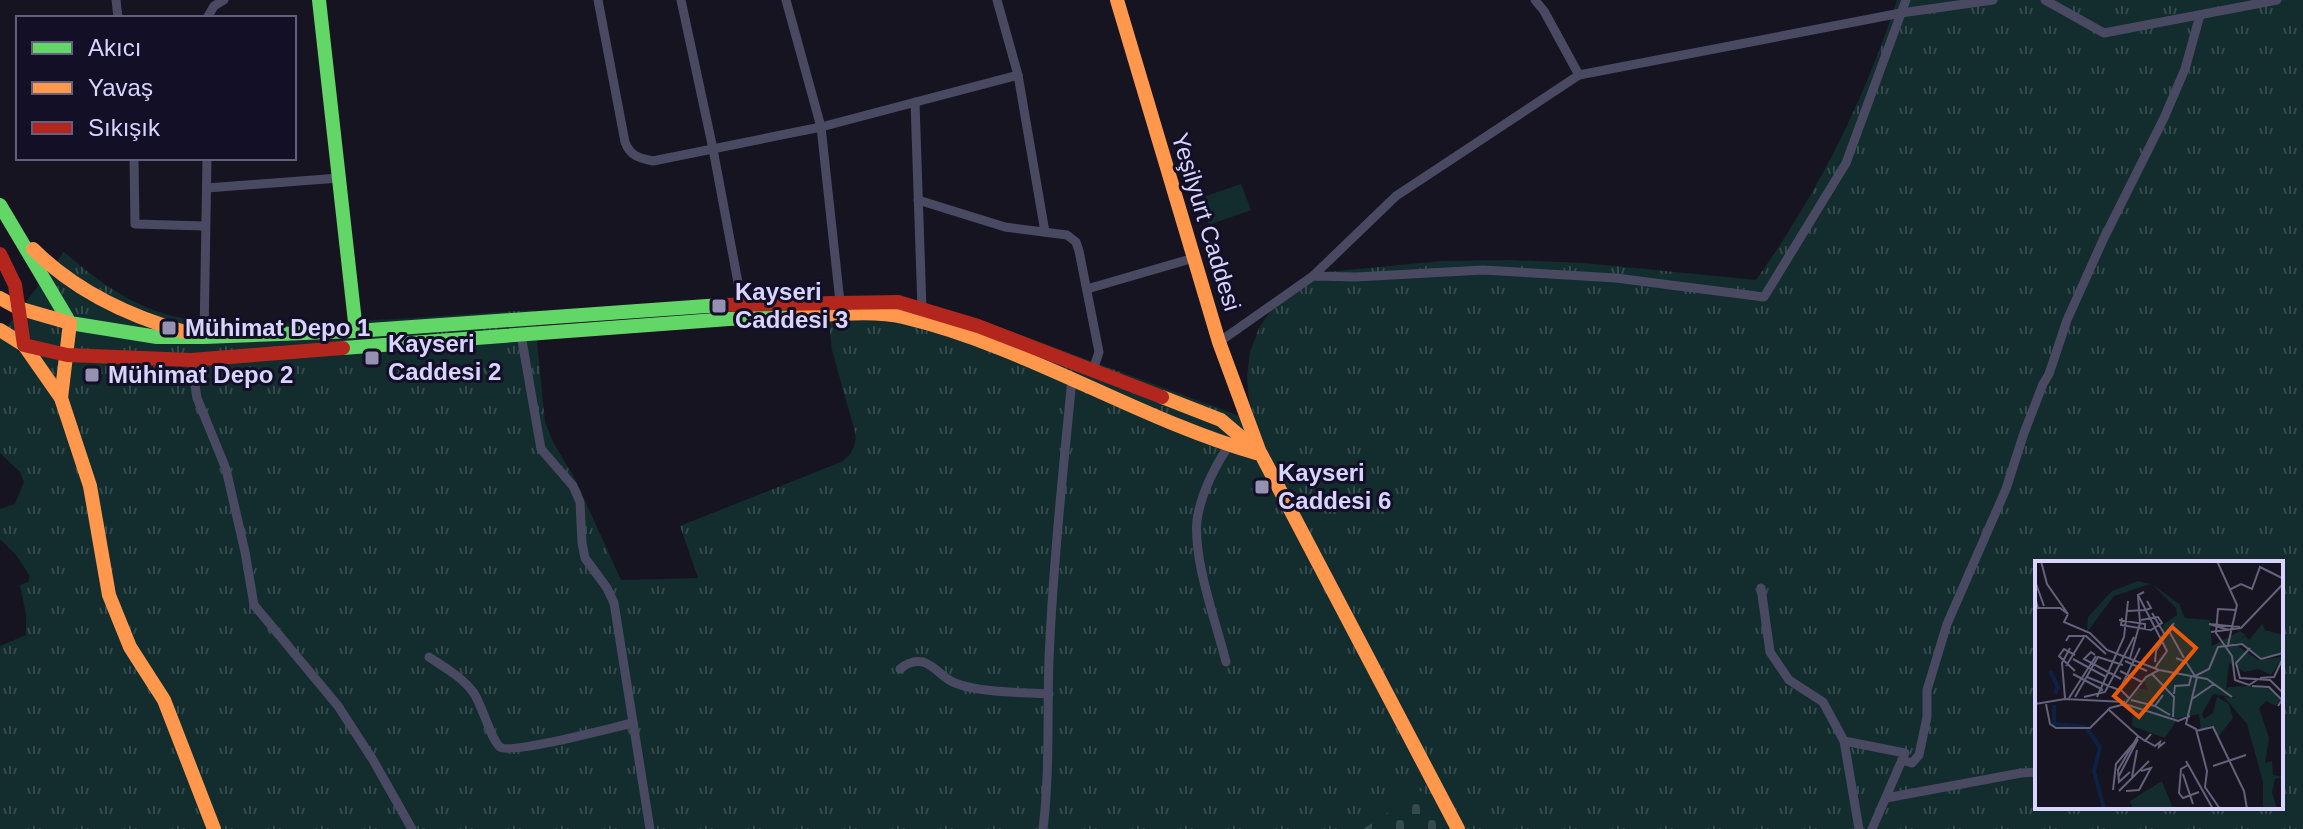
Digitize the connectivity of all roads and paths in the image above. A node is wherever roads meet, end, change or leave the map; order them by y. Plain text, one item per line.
1 (204, 0) edge
2 (224, 0) edge
3 (319, 0) edge
4 (598, 0) edge
5 (681, 0) edge
6 (786, 0) edge
7 (997, 0) edge
8 (1117, 0) edge
9 (1535, 0) edge
10 (1906, 0) edge
11 (1993, 0) edge
12 (2045, 0) edge
13 (2277, 0) edge
14 (1901, 13) junction
15 (2200, 15) junction
16 (208, 16) edge
17 (1018, 75) junction
18 (1579, 75) junction
19 (915, 102) junction
20 (821, 127) junction
21 (713, 149) junction
22 (134, 160) edge
23 (207, 160) edge
24 (339, 178) junction
25 (207, 188) junction
26 (918, 200) junction
27 (0, 205) edge
28 (11, 225) junction
29 (205, 226) junction
30 (1045, 232) junction
31 (0, 254) edge
32 (1194, 258) junction
33 (1313, 276) junction
34 (1087, 289) junction
35 (0, 298) edge
36 (840, 302) junction
37 (742, 304) junction
38 (18, 308) junction
39 (922, 309) junction
40 (70, 323) junction
41 (0, 330) edge
42 (356, 331) junction
43 (521, 335) junction
44 (204, 337) junction
45 (1219, 342) junction
46 (24, 345) junction
47 (67, 355) junction
48 (191, 360) junction
49 (1093, 370) junction
50 (1072, 379) junction
51 (61, 398) junction
52 (1229, 445) junction
53 (1261, 454) junction
54 (1761, 588) dead end
55 (429, 657) dead end
56 (1226, 662) dead end
57 (900, 669) dead end
58 (1049, 694) junction
59 (633, 723) junction
60 (1844, 741) junction
61 (1902, 760) junction
62 (2035, 772) edge
63 (1886, 798) junction
64 (214, 829) edge
65 (412, 829) edge
66 (650, 829) edge
67 (1043, 829) edge
68 (1458, 829) edge
69 (1859, 829) edge
70 (1872, 829) edge

1 - 16 street
2 - 16 street
3 - 24 street
4 - 21 street
5 - 21 street
6 - 20 street
7 - 17 street
8 - 32 street, Yeşilyurt Caddesi
9 - 18 street
10 - 14 street
11 - 14 street
12 - 15 street
13 - 15 street
14 - 18 street
14 - 33 street
15 - 61 street
17 - 19 street
17 - 30 street
18 - 33 street
19 - 20 street
19 - 26 street
20 - 21 street
20 - 36 street
21 - 37 street
22 - 29 street
23 - 25 street
24 - 25 street
24 - 42 street
25 - 29 street
26 - 30 street
26 - 39 street
27 - 28 street
28 - 40 street
28 - 44 street
29 - 44 street
30 - 34 street
31 - 38 street
32 - 34 street
32 - 45 street, Yeşilyurt Caddesi
33 - 45 street
34 - 49 street
35 - 38 street
36 - 37 street
36 - 39 street
37 - 42 street
38 - 40 street
38 - 46 street
39 - 49 street
40 - 44 street
40 - 47 street
41 - 46 street
42 - 44 street
43 - 48 street
43 - 50 street
43 - 59 street
45 - 53 street, Yeşilyurt Caddesi
46 - 47 street
46 - 51 street
47 - 48 street
47 - 51 street
48 - 65 street
49 - 53 street
50 - 52 street
50 - 58 street
51 - 64 street
52 - 53 street
52 - 56 street
53 - 68 street
54 - 60 street
55 - 59 street
57 - 58 street
58 - 67 street
59 - 66 street
60 - 61 street
60 - 69 street
61 - 63 street
62 - 63 street
63 - 70 street

